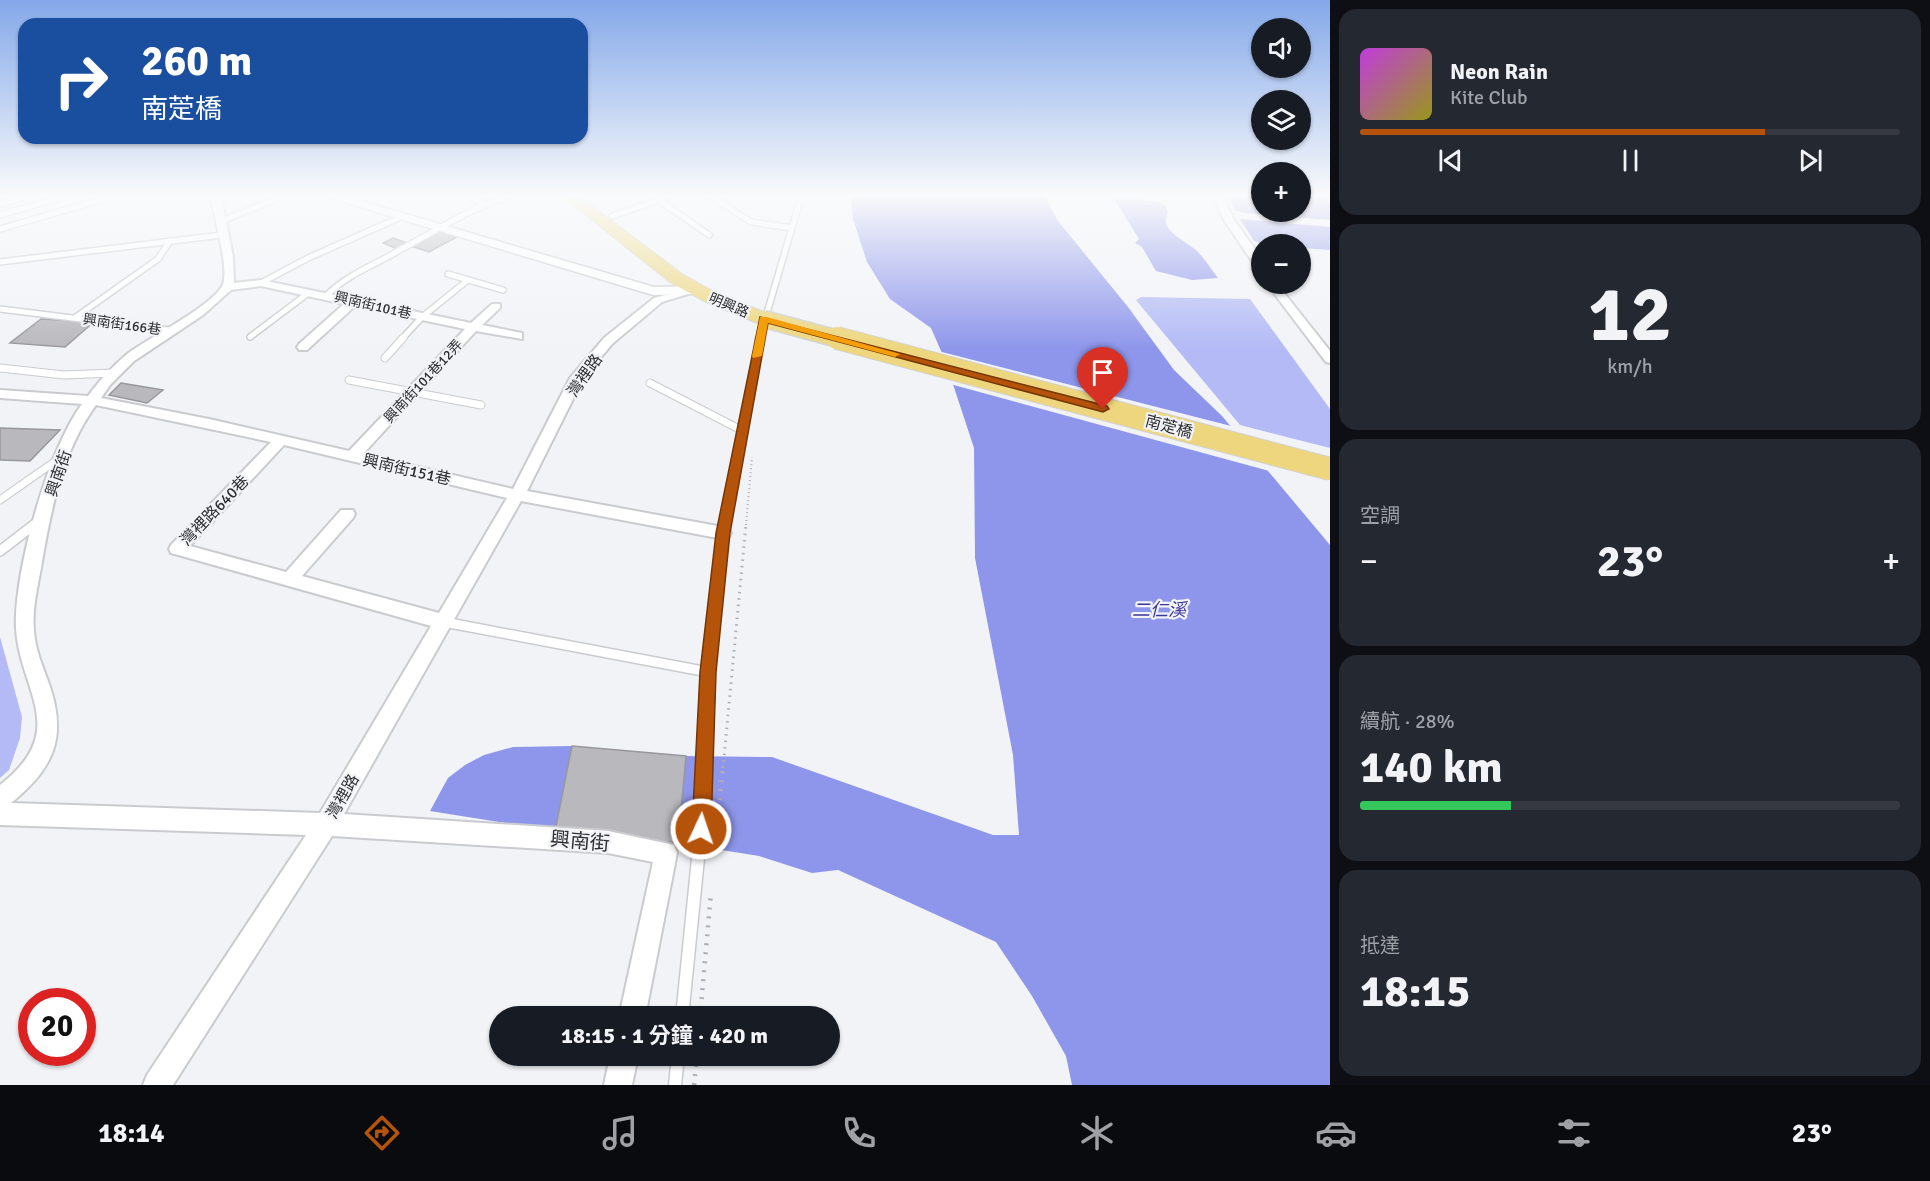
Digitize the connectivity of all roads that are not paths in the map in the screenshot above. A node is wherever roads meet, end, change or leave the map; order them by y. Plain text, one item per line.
1 (116, 248) edge
2 (166, 248) edge
3 (225, 248) edge
4 (331, 248) edge
5 (406, 248) edge
6 (508, 248) edge
7 (636, 248) edge
8 (652, 248) edge
9 (786, 248) edge
10 (0, 262) edge
11 (448, 274) dead end
12 (468, 280) junction
13 (261, 283) junction
14 (228, 287) junction
15 (503, 290) dead end
16 (695, 290) junction
17 (307, 294) junction
18 (1280, 294) edge
19 (327, 295) junction
20 (353, 302) junction
21 (496, 306) dead end
22 (0, 309) edge
23 (422, 316) junction
24 (76, 317) junction
25 (764, 319) junction
26 (475, 325) junction
27 (169, 330) junction
28 (519, 336) dead end
29 (250, 337) dead end
30 (303, 347) dead end
31 (385, 358) dead end
32 (1330, 360) edge
33 (0, 368) edge
34 (113, 373) junction
35 (349, 380) dead end
36 (650, 383) dead end
37 (414, 392) junction
38 (0, 394) edge
39 (92, 400) junction
40 (481, 405) dead end
41 (743, 431) junction
42 (281, 440) junction
43 (352, 457) junction
44 (60, 459) junction
45 (1330, 469) edge
46 (517, 495) junction
47 (0, 501) edge
48 (347, 514) dead end
49 (43, 518) junction
50 (723, 533) junction
51 (0, 551) edge
52 (288, 581) junction
53 (444, 622) junction
54 (708, 672) junction
55 (0, 799) edge
56 (0, 814) edge
57 (326, 824) junction
58 (634, 1006) edge
59 (683, 1006) edge
60 (622, 1066) edge
61 (677, 1066) edge
62 (156, 1085) edge
63 (618, 1085) edge
64 (675, 1085) edge

1 - 10 lane
2 - 24 lane, 興南街166巷
3 - 14 street
4 - 13 lane
5 - 19 lane
6 - 16 street
7 - 16 main road, 明興路
8 - 16 main road, 明興路
9 - 25 lane
11 - 12 lane
12 - 15 lane
12 - 23 lane
13 - 14 street, 興南街101巷
13 - 17 street, 興南街101巷
14 - 27 street, 興南街
16 - 25 main road, 明興路
16 - 46 street, 灣裡路
17 - 19 street, 興南街101巷
17 - 29 lane
18 - 32 street
19 - 20 street, 興南街101巷
20 - 23 street, 興南街101巷
20 - 30 street
21 - 26 street, 興南街101巷12弄
22 - 24 lane, 興南街166巷
23 - 26 street, 興南街101巷
23 - 31 lane
24 - 27 lane, 興南街166巷
25 - 41 lane
25 - 45 main road, 南萣橋, bridge
26 - 28 street, 興南街101巷
26 - 37 street, 興南街101巷12弄
27 - 34 street, 興南街
33 - 34 lane
34 - 39 street, 興南街
35 - 37 lane
36 - 41 lane
37 - 40 lane
37 - 43 street, 興南街101巷12弄
38 - 39 street, 興南街151巷
39 - 42 street, 興南街151巷
39 - 44 street, 興南街
41 - 50 lane
42 - 43 street, 興南街151巷
42 - 52 street, 灣裡路640巷
43 - 46 street, 興南街151巷
44 - 47 lane
44 - 49 street, 興南街
46 - 50 street, 興南街151巷
46 - 53 street, 灣裡路
48 - 52 street
49 - 51 lane
49 - 55 street, 興南街
50 - 54 lane
52 - 53 street, 灣裡路640巷
53 - 54 lane
53 - 57 street, 灣裡路
54 - 59 lane
56 - 57 street, 興南街
57 - 58 street, 興南街
57 - 62 street
60 - 63 street
61 - 64 lane

